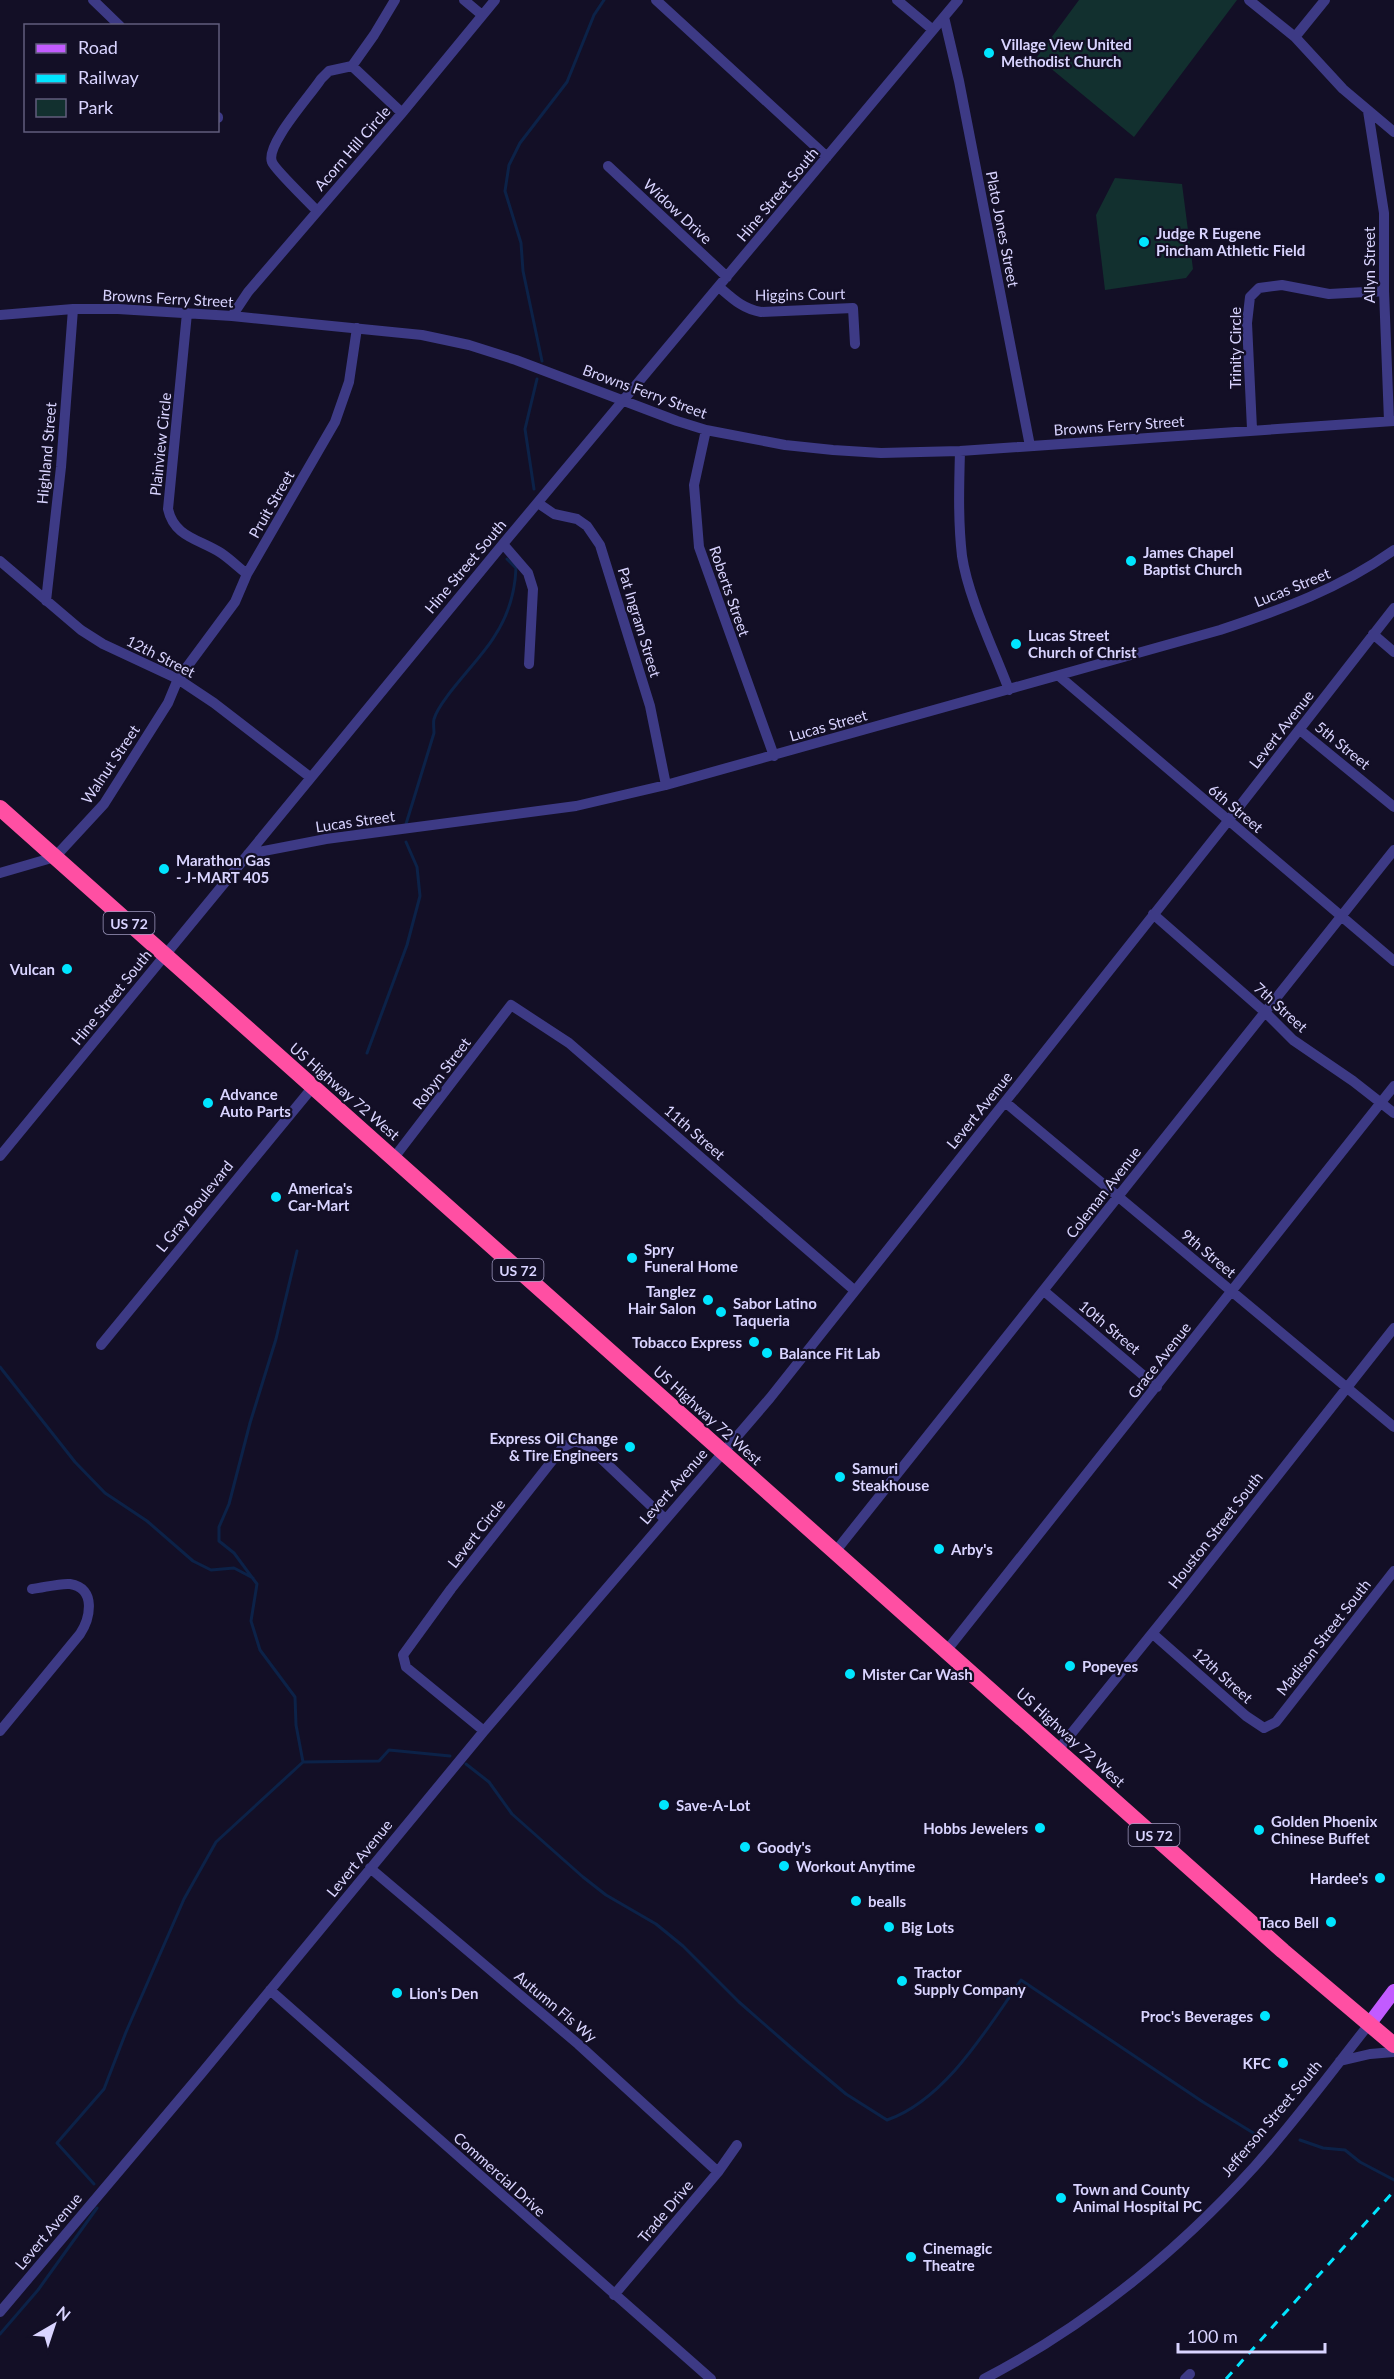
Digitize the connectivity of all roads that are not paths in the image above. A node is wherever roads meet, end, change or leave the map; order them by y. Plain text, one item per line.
1 (93, 0) edge
2 (395, 0) edge
3 (464, 0) edge
4 (495, 0) edge
5 (656, 0) edge
6 (897, 0) edge
7 (958, 0) edge
8 (1249, 0) edge
9 (1324, 0) edge
10 (482, 15) junction
11 (944, 17) junction
12 (118, 24) edge
13 (933, 30) junction
14 (1295, 37) junction
15 (351, 66) junction
16 (1368, 111) junction
17 (402, 113) junction
18 (1394, 132) edge
19 (827, 157) junction
20 (608, 166) dead end
21 (317, 211) junction
22 (727, 277) junction
23 (719, 287) junction
24 (1384, 291) junction
25 (73, 309) junction
26 (187, 313) junction
27 (0, 315) edge
28 (232, 316) junction
29 (357, 328) junction
30 (855, 344) dead end
31 (624, 399) junction
32 (1391, 421) edge
33 (1252, 429) junction
34 (706, 430) junction
35 (1030, 447) junction
36 (960, 451) junction
37 (538, 503) junction
38 (503, 544) junction
39 (1394, 550) edge
40 (0, 561) edge
41 (247, 574) junction
42 (46, 601) junction
43 (1394, 608) edge
44 (1373, 634) junction
45 (1394, 652) edge
46 (529, 664) dead end
47 (1059, 676) junction
48 (178, 679) junction
49 (1009, 690) junction
50 (1300, 730) junction
51 (774, 756) junction
52 (310, 777) junction
53 (666, 786) junction
54 (1394, 807) edge
55 (0, 808) edge
56 (1228, 821) junction
57 (1394, 850) edge
58 (248, 854) junction
59 (55, 857) junction
60 (0, 873) edge
61 (1153, 914) junction
62 (1342, 916) junction
63 (165, 955) junction
64 (1394, 961) edge
65 (512, 1005) joint
66 (1266, 1013) junction
67 (1394, 1086) edge
68 (312, 1088) junction
69 (1005, 1102) junction
70 (1381, 1103) junction
71 (1394, 1113) edge
72 (0, 1156) edge
73 (393, 1158) junction
74 (1118, 1196) junction
75 (854, 1290) junction
76 (1044, 1291) junction
77 (1232, 1293) junction
78 (1394, 1328) edge
79 (101, 1345) dead end
80 (1157, 1387) junction
81 (1346, 1387) junction
82 (1394, 1427) edge
83 (722, 1452) junction
84 (665, 1519) junction
85 (835, 1552) junction
86 (1394, 1571) edge
87 (32, 1589) dead end
88 (1153, 1634) junction
89 (947, 1650) junction
90 (1276, 1722) joint
91 (0, 1731) edge
92 (484, 1731) junction
93 (1058, 1750) junction
94 (370, 1868) junction
95 (270, 1990) junction
96 (1394, 1991) edge
97 (1370, 2023) junction
98 (1394, 2045) edge
99 (1394, 2052) edge
100 (1340, 2061) junction
101 (737, 2145) dead end
102 (718, 2172) junction
103 (614, 2295) junction
104 (0, 2312) edge
105 (711, 2379) edge
106 (984, 2379) edge

1 - 12 street
2 - 15 street
3 - 10 street
4 - 10 street, Acorn Hill Circle
5 - 19 street
6 - 13 street
7 - 11 street, Hine Street South
8 - 14 street
9 - 14 street
10 - 17 street, Acorn Hill Circle
11 - 13 street, Hine Street South
11 - 35 street, Plato Jones Street
13 - 19 street, Hine Street South
14 - 16 street
15 - 17 street
15 - 21 street
16 - 18 street
16 - 24 street, Allyn Street
17 - 21 street, Acorn Hill Circle
19 - 22 street, Hine Street South
20 - 22 street, Widow Drive
21 - 28 street, Acorn Hill Circle
22 - 23 street, Hine Street South
23 - 30 street, Higgins Court
23 - 31 street, Hine Street South
24 - 32 street, Allyn Street
24 - 33 street, Trinity Circle
25 - 26 street, Browns Ferry Street
25 - 27 street, Browns Ferry Street
25 - 42 street, Highland Street
26 - 28 street, Browns Ferry Street
26 - 41 street, Plainview Circle
28 - 29 street, Browns Ferry Street
29 - 31 street, Browns Ferry Street
29 - 41 street, Pruit Street
31 - 34 street, Browns Ferry Street
31 - 37 street, Hine Street South
32 - 33 street, Browns Ferry Street
33 - 35 street, Browns Ferry Street
34 - 36 street, Browns Ferry Street
34 - 51 street, Roberts Street
35 - 36 street, Browns Ferry Street
36 - 49 street
37 - 38 street, Hine Street South
37 - 53 street, Pat Ingram Street
38 - 46 street
38 - 52 street, Hine Street South
39 - 47 street, Lucas Street
40 - 42 street, 12th Street
41 - 48 street, Pruit Street
42 - 48 street, 12th Street
43 - 44 street, Levert Avenue
44 - 45 street
44 - 50 street, Levert Avenue
47 - 49 street, Lucas Street
47 - 56 street, 6th Street
48 - 52 street, 12th Street
48 - 59 street, Walnut Street
49 - 51 street, Lucas Street
50 - 54 street, 5th Street
50 - 56 street, Levert Avenue
51 - 53 street, Lucas Street
52 - 58 street, Hine Street South
53 - 58 street, Lucas Street
55 - 59 highway, US Highway 72 West / US 72
56 - 61 street, Levert Avenue
56 - 62 street, 6th Street
57 - 62 street, Coleman Avenue
58 - 63 street, Hine Street South
59 - 60 street
59 - 63 highway, US Highway 72 West / US 72
61 - 66 street, 7th Street
61 - 69 street, Levert Avenue
62 - 64 street, 6th Street
62 - 66 street, Coleman Avenue
63 - 68 highway, US Highway 72 West / US 72
63 - 72 street, Hine Street South
65 - 73 street, Robyn Street
65 - 75 street, 11th Street
66 - 70 street, 7th Street
66 - 74 street, Coleman Avenue
67 - 70 street, Grace Avenue
68 - 73 highway, US Highway 72 West / US 72
68 - 79 street, L Gray Boulevard
69 - 74 street, 9th Street
69 - 75 street, Levert Avenue
70 - 71 street, 7th Street
70 - 77 street, Grace Avenue
73 - 83 highway, US Highway 72 West / US 72
74 - 76 street, Coleman Avenue
74 - 77 street, 9th Street
75 - 83 street, Levert Avenue
76 - 80 street, 10th Street
76 - 85 street, Coleman Avenue
77 - 80 street, Grace Avenue
77 - 81 street, 9th Street
78 - 81 street, Houston Street South
80 - 89 street, Grace Avenue
81 - 82 street, 9th Street
81 - 88 street, Houston Street South
83 - 84 street, Levert Avenue
83 - 85 highway, US Highway 72 West / US 72
84 - 92 street, Levert Avenue
84 - 92 street, Levert Circle
85 - 89 highway, US Highway 72 West / US 72
86 - 90 street, Madison Street South
87 - 91 street
88 - 90 street, 12th Street
88 - 93 street, Houston Street South
89 - 93 highway, US Highway 72 West / US 72
92 - 94 street, Levert Avenue
93 - 97 highway, US Highway 72 West / US 72
94 - 95 street, Levert Avenue
94 - 102 street, Autumn Fls Wy
95 - 103 street, Commercial Drive
95 - 104 street, Levert Avenue
96 - 97 main road, Jefferson Street South
97 - 98 highway, US Highway 72 West / US 72
97 - 100 street, Jefferson Street South
99 - 100 street
100 - 106 street, Jefferson Street South
101 - 102 street, Trade Drive
102 - 103 street, Trade Drive
103 - 105 street, Commercial Drive

